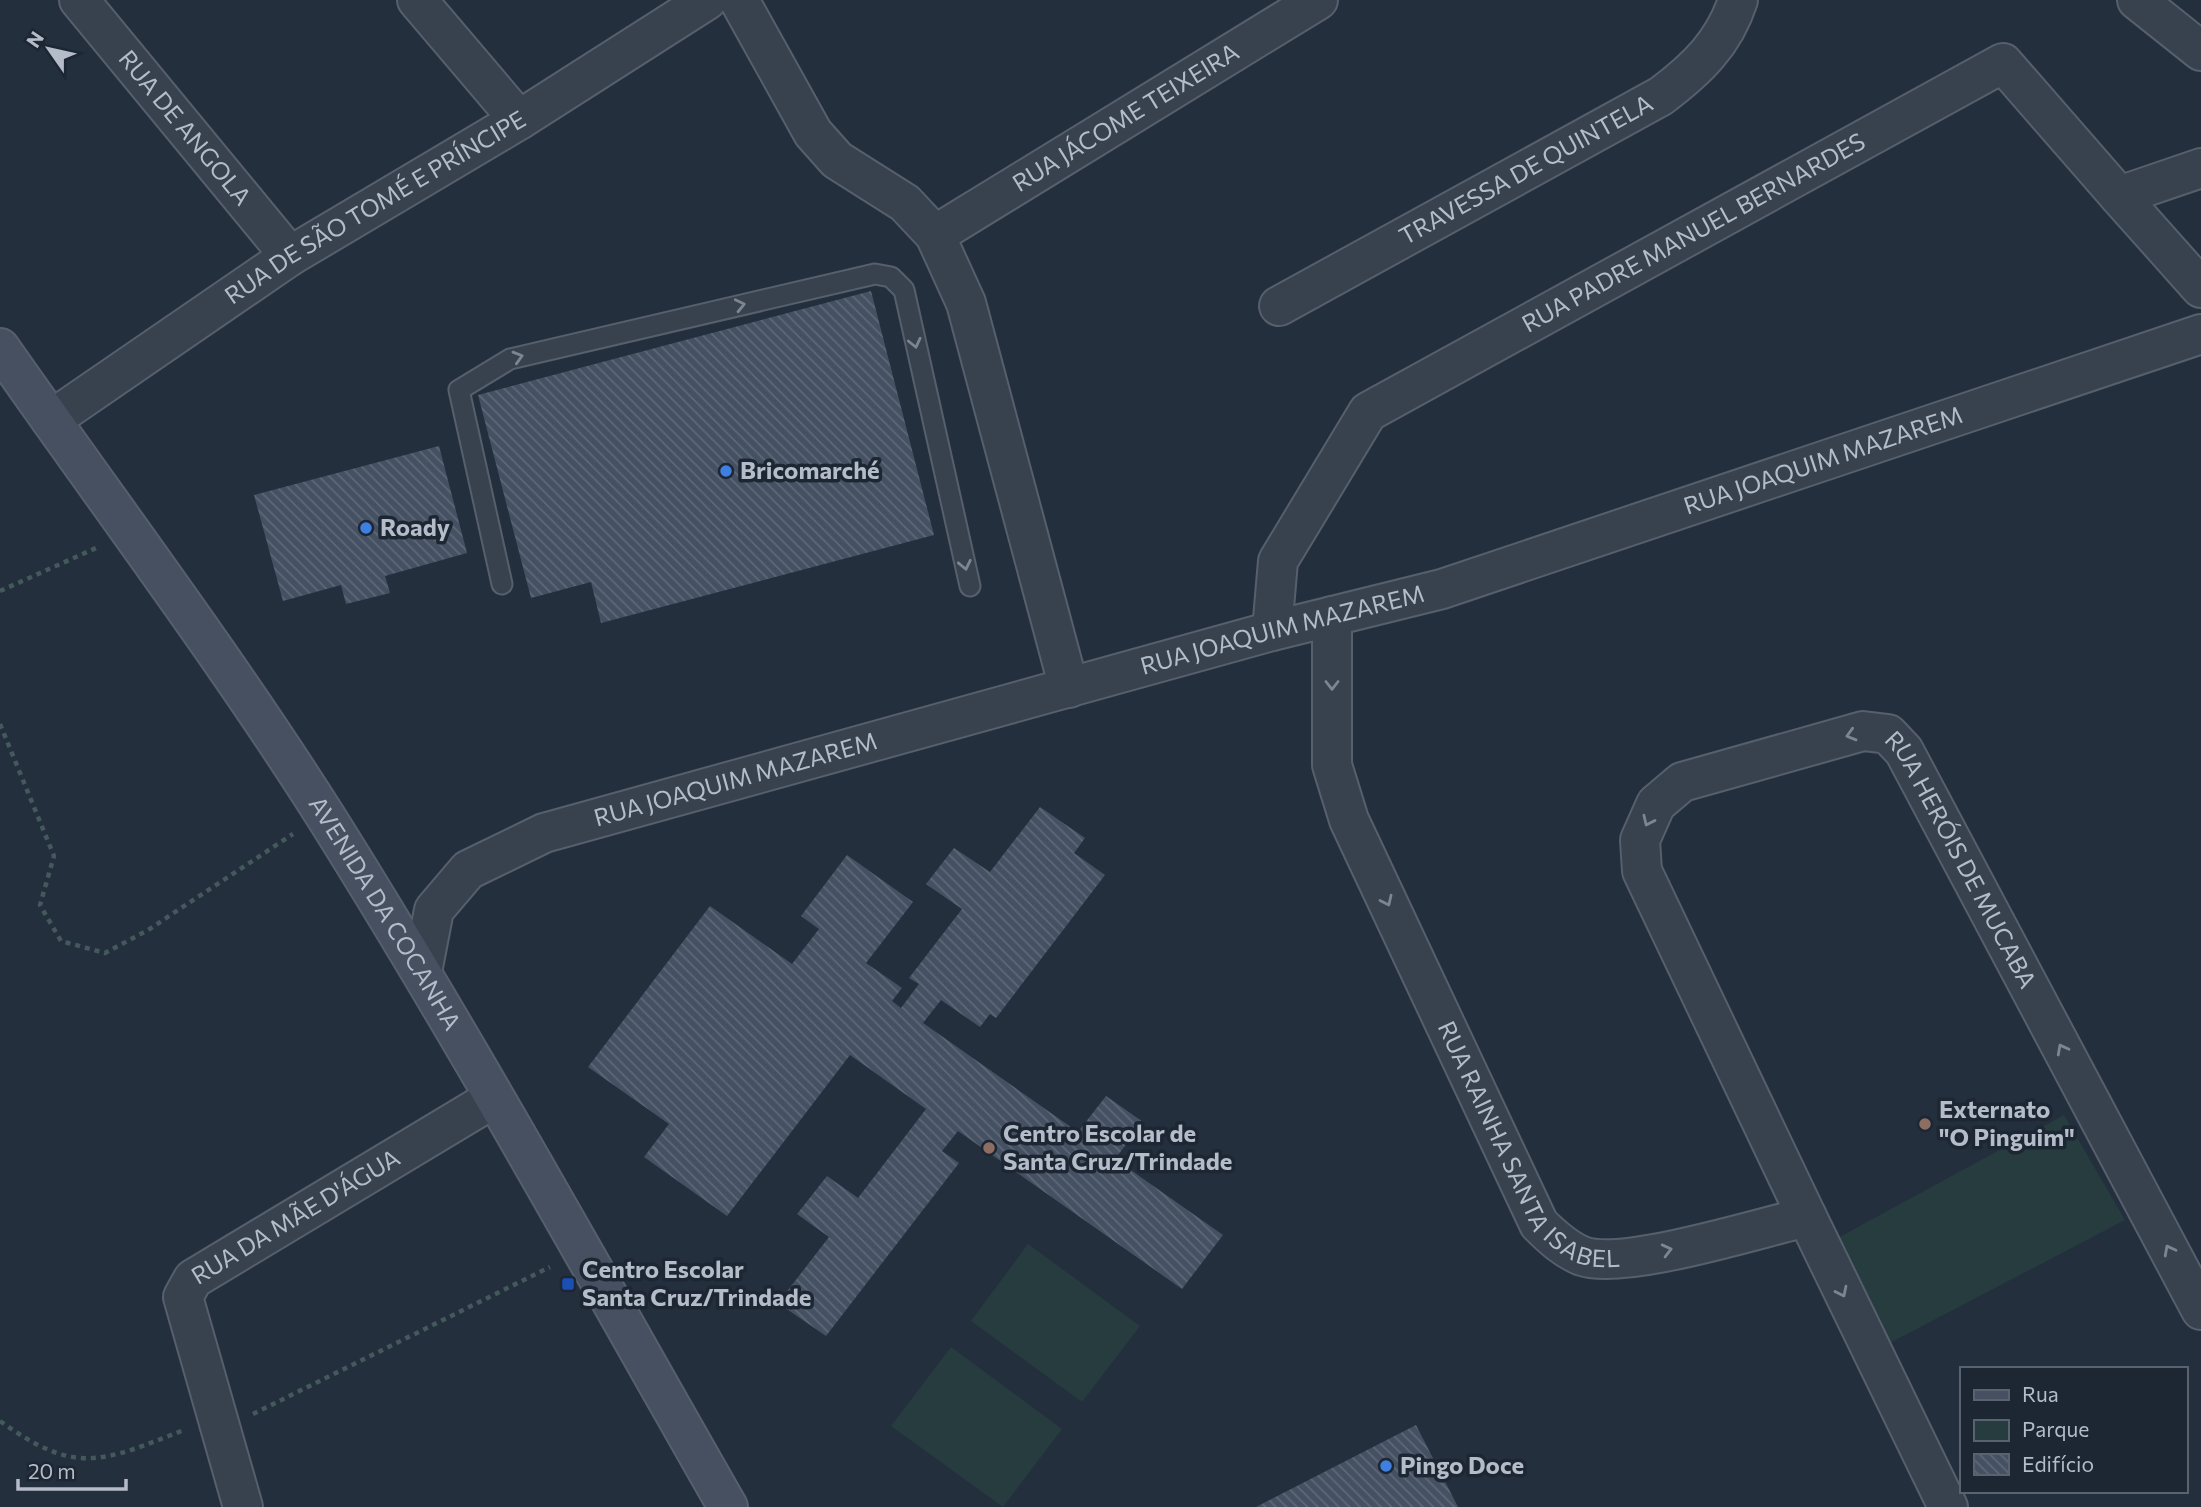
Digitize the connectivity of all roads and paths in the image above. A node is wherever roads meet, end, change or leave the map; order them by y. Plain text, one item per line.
1 (79, 0) edge
2 (417, 0) edge
3 (707, 0) edge
4 (739, 0) edge
5 (1318, 0) edge
6 (1738, 0) edge
7 (2137, 0) edge
8 (2201, 51) edge
9 (519, 120) junction
10 (2201, 168) edge
11 (2119, 196) junction
12 (935, 235) junction
13 (290, 256) junction
14 (2201, 288) edge
15 (1279, 306) dead end
16 (2201, 334) edge
17 (0, 348) edge
18 (51, 420) junction
19 (132, 532) junction
20 (502, 584) dead end
21 (970, 586) dead end
22 (0, 591) edge
23 (1332, 616) junction
24 (1272, 631) junction
25 (1069, 688) junction
26 (0, 724) edge
27 (323, 813) junction
28 (422, 972) junction
29 (494, 1098) junction
30 (1807, 1217) junction
31 (582, 1252) junction
32 (2201, 1310) edge
33 (0, 1421) edge
34 (219, 1423) junction
35 (243, 1507) edge
36 (728, 1507) edge
37 (1948, 1507) edge

1 - 13 street, RUA DE ANGOLA
2 - 9 street
3 - 9 street, RUA DE SÃO TOMÉ E PRÍNCIPE
4 - 12 street
5 - 12 street, RUA JÁCOME TEIXEIRA
6 - 15 street, TRAVESSA DE QUINTELA
7 - 8 street
9 - 13 street, RUA DE SÃO TOMÉ E PRÍNCIPE
10 - 11 street
11 - 14 street
11 - 24 street, RUA PADRE MANUEL BERNARDES
12 - 25 street
13 - 18 street, RUA DE SÃO TOMÉ E PRÍNCIPE
16 - 23 street, RUA JOAQUIM MAZAREM
17 - 18 street, AVENIDA DA COCANHA
18 - 19 street, AVENIDA DA COCANHA
19 - 22 path
19 - 27 street, AVENIDA DA COCANHA
20 -> 21 lane
23 - 24 street, RUA JOAQUIM MAZAREM
23 -> 30 street, RUA RAINHA SANTA ISABEL
24 - 25 street, RUA JOAQUIM MAZAREM
25 - 28 street, RUA JOAQUIM MAZAREM
26 - 27 path
27 - 28 street, AVENIDA DA COCANHA
28 - 29 street, AVENIDA DA COCANHA
29 - 31 street, AVENIDA DA COCANHA
29 - 34 street, RUA DA MÃE D'ÁGUA
32 -> 30 street, RUA HERÓIS DE MUCABA
30 -> 37 street
31 - 34 path
31 - 36 street, AVENIDA DA COCANHA
33 - 34 path
34 - 35 street, RUA DA MÃE D'ÁGUA

